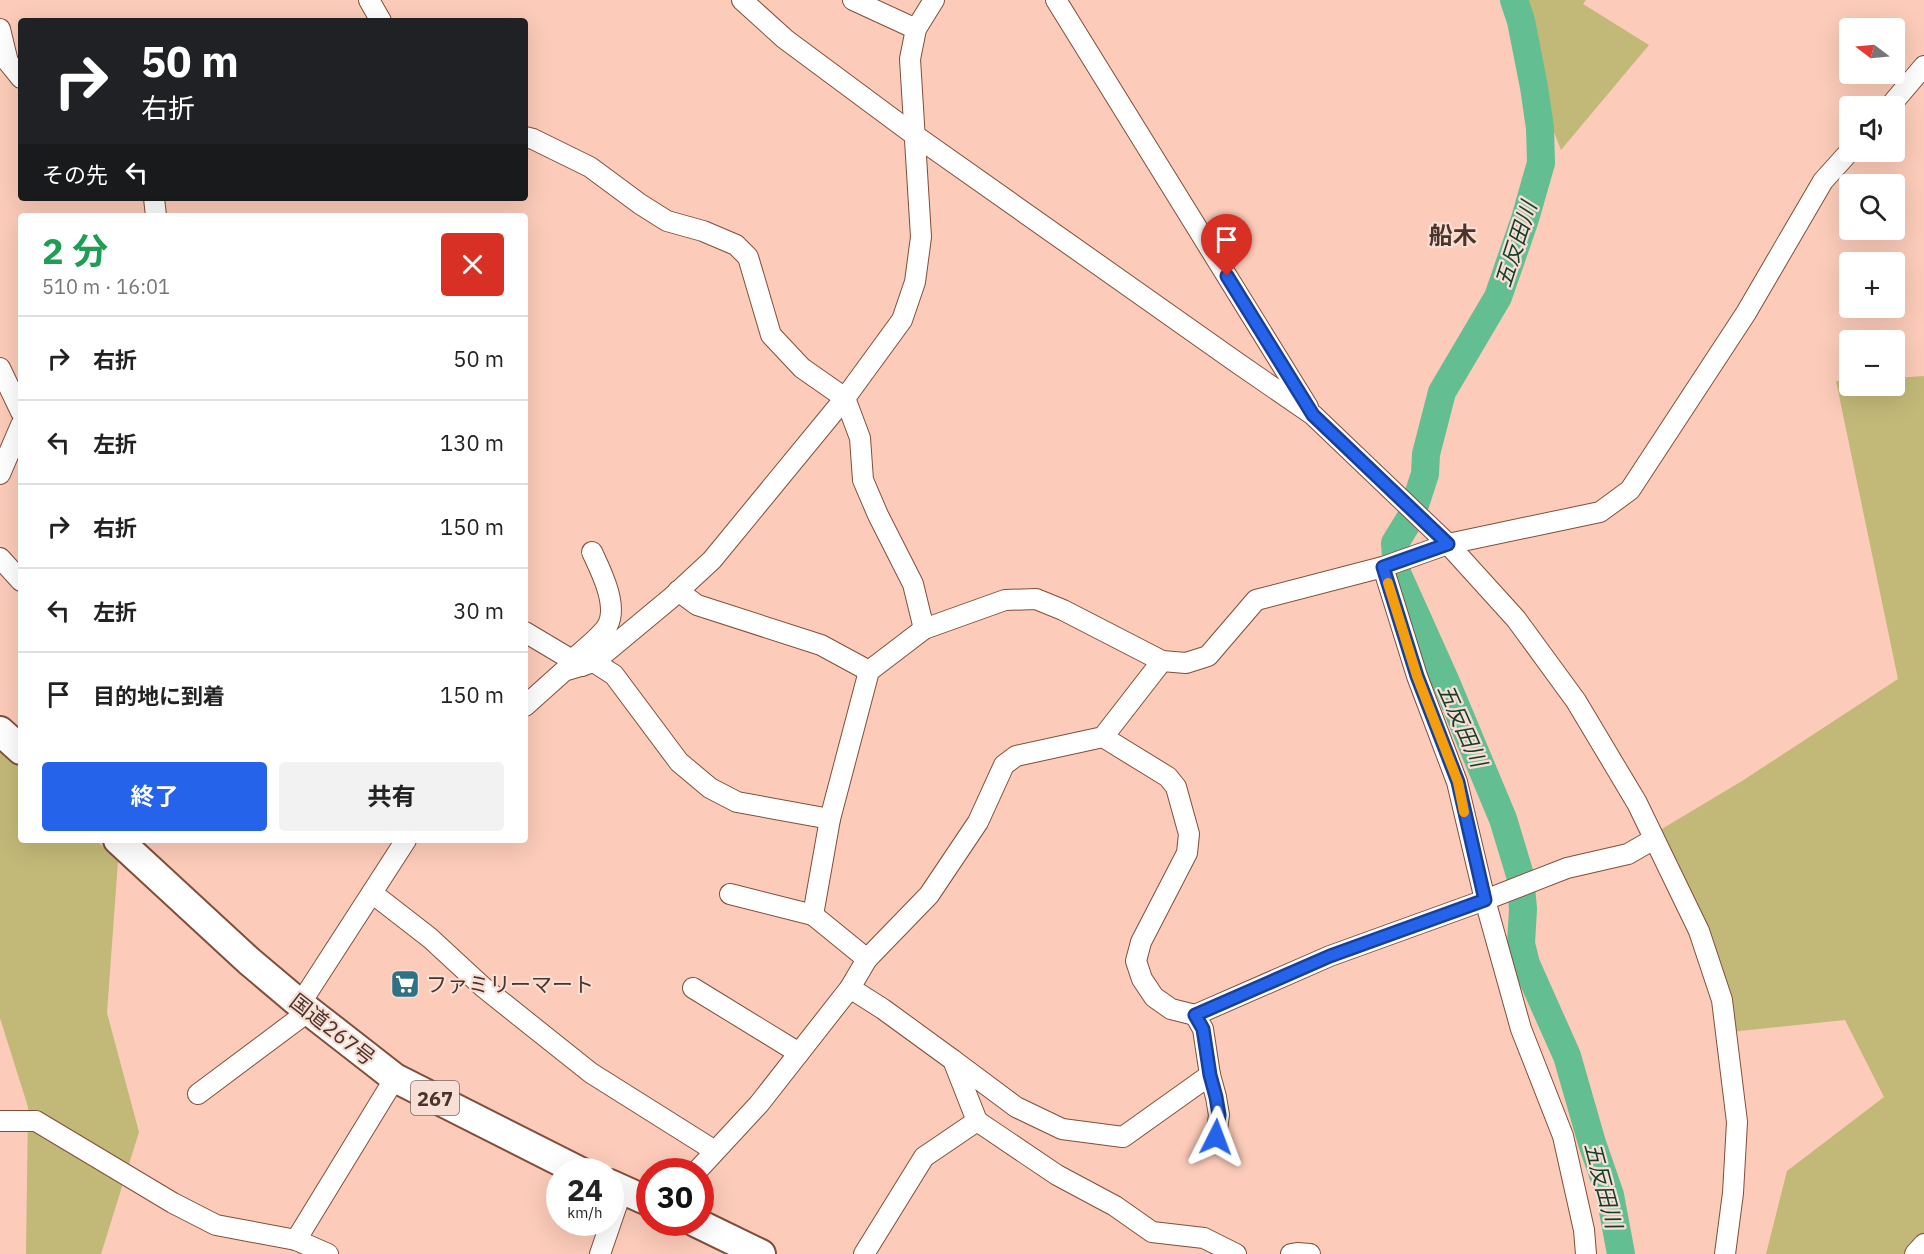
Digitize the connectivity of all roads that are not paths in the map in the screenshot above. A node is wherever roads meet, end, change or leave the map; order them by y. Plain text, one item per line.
1 (369, 0) edge
2 (742, 0) edge
3 (853, 0) edge
4 (934, 0) edge
5 (1056, 0) edge
6 (379, 18) edge
7 (0, 29) edge
8 (916, 29) junction
9 (1924, 66) edge
10 (18, 75) edge
11 (1898, 96) edge
12 (913, 134) junction
13 (528, 138) edge
14 (1840, 162) edge
15 (0, 368) edge
16 (845, 398) junction
17 (18, 406) edge
18 (1313, 415) junction
19 (18, 432) edge
20 (0, 474) edge
21 (1448, 544) junction
22 (592, 552) dead end
23 (0, 558) edge
24 (1383, 567) junction
25 (18, 578) edge
26 (678, 591) junction
27 (924, 629) junction
28 (528, 634) edge
29 (1162, 661) junction
30 (582, 663) junction
31 (868, 671) junction
32 (528, 703) edge
33 (0, 730) edge
34 (1103, 737) junction
35 (18, 747) edge
36 (830, 819) junction
37 (1654, 839) junction
38 (121, 843) edge
39 (404, 843) edge
40 (372, 893) junction
41 (730, 894) dead end
42 (1485, 900) junction
43 (813, 915) junction
44 (867, 959) junction
45 (693, 988) dead end
46 (850, 988) junction
47 (305, 1008) junction
48 (1195, 1015) junction
49 (799, 1053) junction
50 (953, 1060) junction
51 (1210, 1075) junction
52 (395, 1078) junction
53 (198, 1094) dead end
54 (0, 1121) edge
55 (977, 1121) junction
56 (1216, 1137) dead end
57 (715, 1151) junction
58 (554, 1158) edge
59 (709, 1158) edge
60 (714, 1231) edge
61 (604, 1236) edge
62 (296, 1239) junction
63 (1924, 1244) edge
64 (323, 1253) edge
65 (600, 1254) edge
66 (761, 1254) edge
67 (864, 1254) edge
68 (1236, 1254) edge
69 (1291, 1254) edge
70 (1310, 1254) edge
71 (1586, 1254) edge
72 (1725, 1254) edge
73 (1915, 1254) edge

1 - 6 street
2 - 12 street
3 - 8 street
4 - 8 street
5 - 18 street
7 - 10 street
8 - 12 street
9 - 11 street
12 - 16 street
12 - 18 street
13 - 16 street
14 - 21 street
15 - 17 street
16 - 26 street
16 - 27 street
18 - 21 street
19 - 20 street
21 - 24 street
21 - 37 street
22 - 30 street
23 - 25 street
24 - 29 street
24 - 42 street
26 - 30 street
26 - 31 street
27 - 29 street
27 - 31 street
28 - 30 street
29 - 34 street
30 - 32 street
30 - 36 street
31 - 36 street
33 - 35 highway
34 - 44 street
34 - 48 street
36 - 43 street
37 - 42 street
37 - 72 street
38 - 47 highway, 国道267号 / 267
39 - 40 street
40 - 47 street
40 - 57 street
41 - 43 street
42 - 48 street
42 - 71 street
43 - 44 street
44 - 46 street
45 - 49 street
46 - 49 street
46 - 50 street
47 - 52 highway, 国道267号 / 267
47 - 53 street
48 - 51 street
49 - 57 street
50 - 51 street
50 - 55 street
51 - 56 street
52 - 58 highway, 国道267号 / 267
52 - 62 street
54 - 62 street
55 - 67 street
55 - 68 street
57 - 59 street
60 - 66 highway
61 - 65 street
62 - 64 street
63 - 73 street
69 - 70 street

